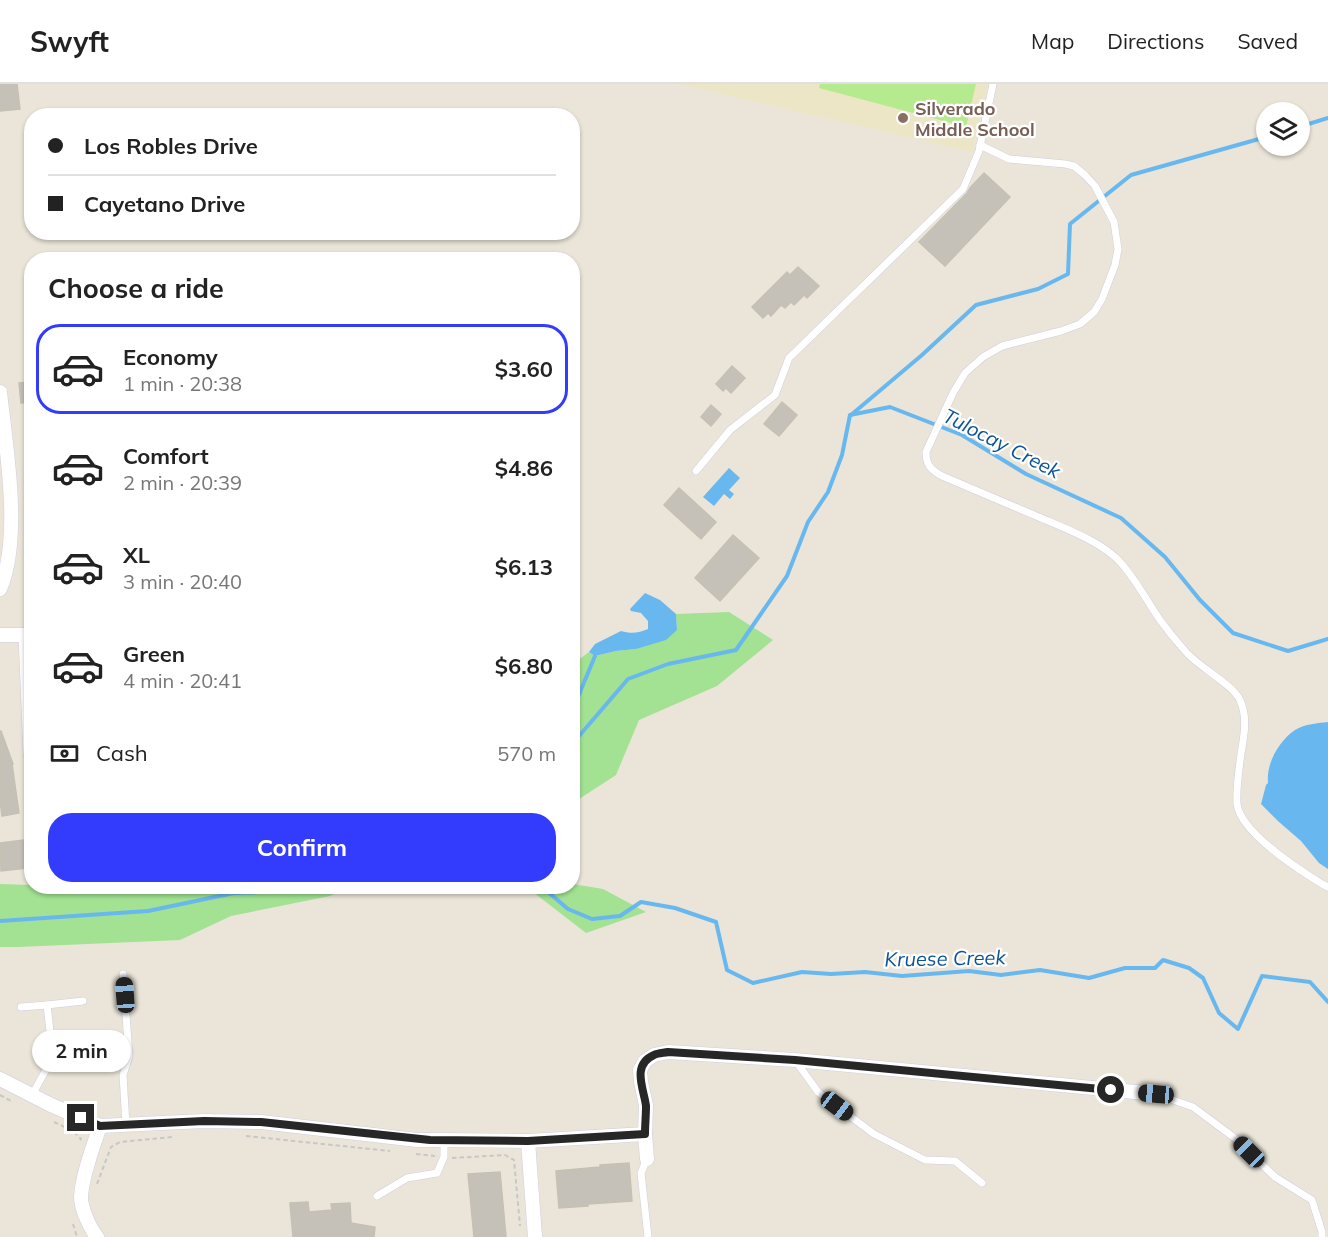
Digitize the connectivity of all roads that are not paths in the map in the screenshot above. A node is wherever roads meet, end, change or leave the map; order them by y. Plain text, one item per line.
1 (993, 84) edge
2 (980, 145) junction
3 (0, 392) edge
4 (4, 460) edge
5 (696, 471) dead end
6 (0, 589) edge
7 (0, 635) edge
8 (24, 635) edge
9 (1328, 887) edge
10 (123, 974) dead end
11 (83, 1001) dead end
12 (47, 1005) junction
13 (21, 1007) dead end
14 (795, 1060) junction
15 (0, 1078) edge
16 (1156, 1094) joint
17 (32, 1095) junction
18 (126, 1125) junction
19 (100, 1126) junction
20 (645, 1134) junction
21 (444, 1140) junction
22 (528, 1141) junction
23 (647, 1159) joint
24 (982, 1183) dead end
25 (377, 1196) dead end
26 (97, 1237) edge
27 (535, 1237) edge
28 (648, 1237) edge
29 (1322, 1237) edge

1 - 2 lane
2 - 5 lane
2 - 9 lane
3 - 4 street
4 - 6 street
7 - 8 street
10 - 18 lane
11 - 12 lane
12 - 13 lane
12 - 17 lane
14 - 16 street
14 - 20 street
14 - 24 lane
15 - 17 street
16 - 29 lane
17 - 19 street
18 - 19 street
18 - 21 street
19 - 26 street
20 - 22 street
20 - 23 street
21 - 22 street
21 - 25 lane
22 - 27 street
23 - 28 lane

